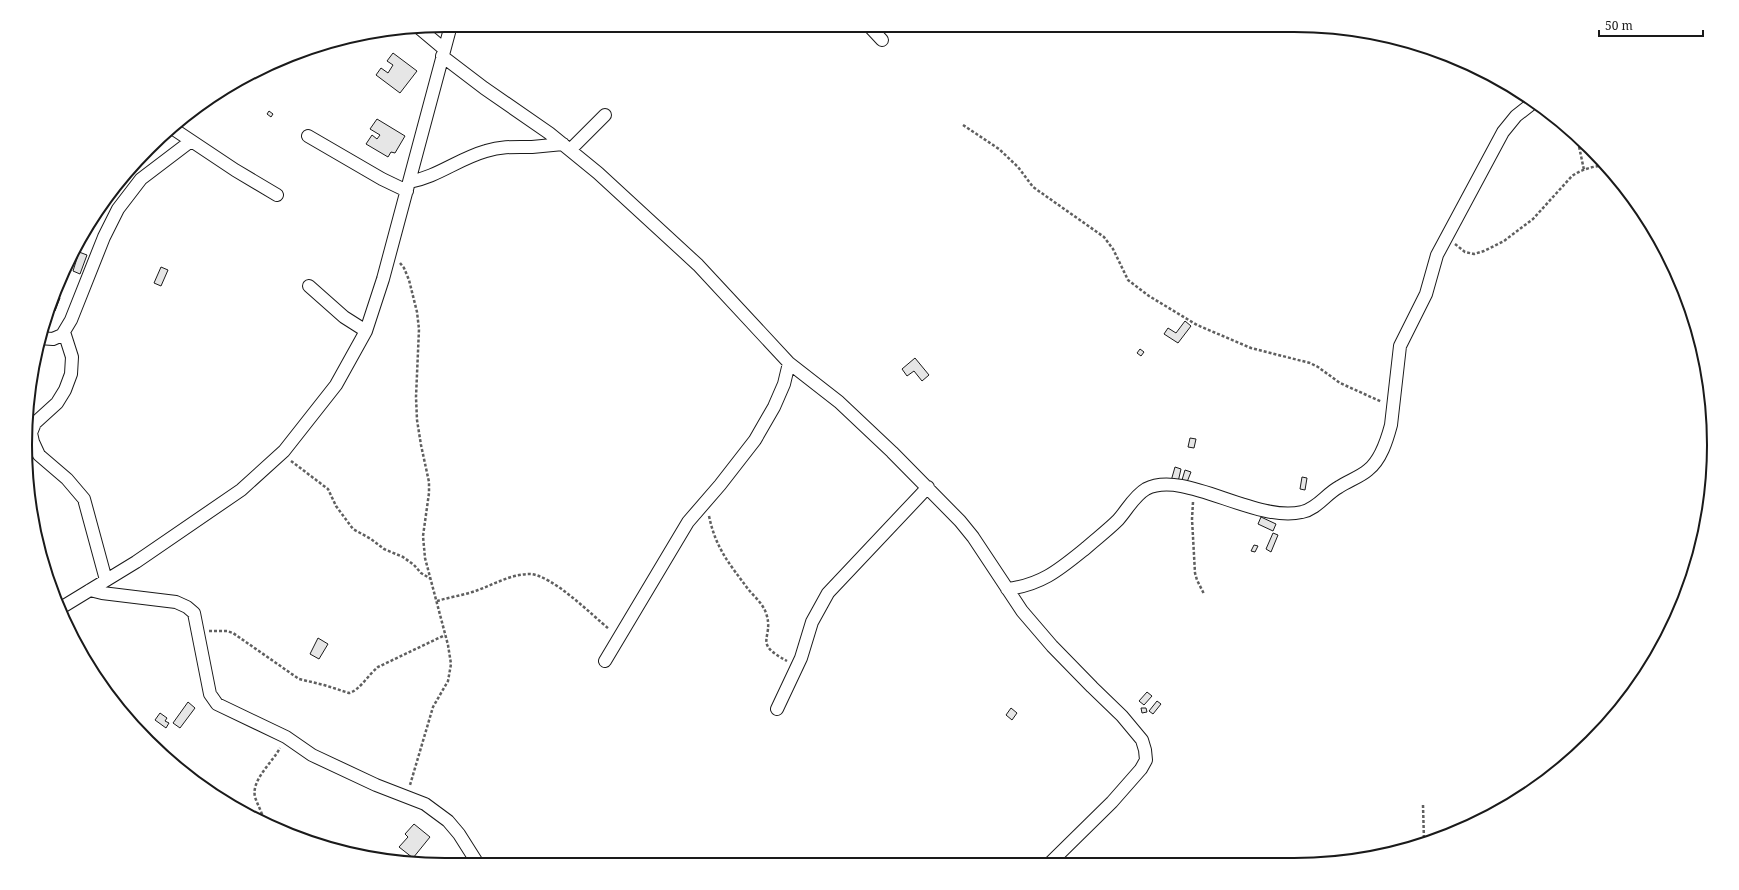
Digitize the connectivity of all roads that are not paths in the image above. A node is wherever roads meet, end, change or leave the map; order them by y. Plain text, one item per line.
1 (448, 32) edge
2 (875, 32) edge
3 (424, 33) edge
4 (882, 40) dead end
5 (443, 52) junction
6 (1529, 106) edge
7 (605, 115) dead end
8 (177, 131) edge
9 (308, 136) dead end
10 (191, 141) junction
11 (567, 147) junction
12 (408, 186) junction
13 (277, 195) dead end
14 (309, 286) dead end
15 (366, 331) junction
16 (64, 332) junction
17 (46, 338) edge
18 (789, 363) junction
19 (33, 428) edge
20 (32, 439) edge
21 (928, 487) junction
22 (106, 580) junction
23 (1007, 589) junction
24 (90, 590) junction
25 (64, 606) edge
26 (606, 661) dead end
27 (777, 710) dead end
28 (474, 858) edge
29 (1055, 858) edge

1 - 5 street
2 - 4 street
3 - 5 street
5 - 11 street
5 - 12 street
6 - 23 street
7 - 11 street
8 - 10 street
9 - 12 street
10 - 13 street
10 - 16 street
11 - 12 street
11 - 18 street
12 - 15 street
14 - 15 street
15 - 22 street
16 - 17 street
16 - 19 street
18 - 21 street
18 - 26 street
20 - 22 street
21 - 23 street
21 - 27 street
22 - 24 street
23 - 29 street
24 - 25 street
24 - 28 street

